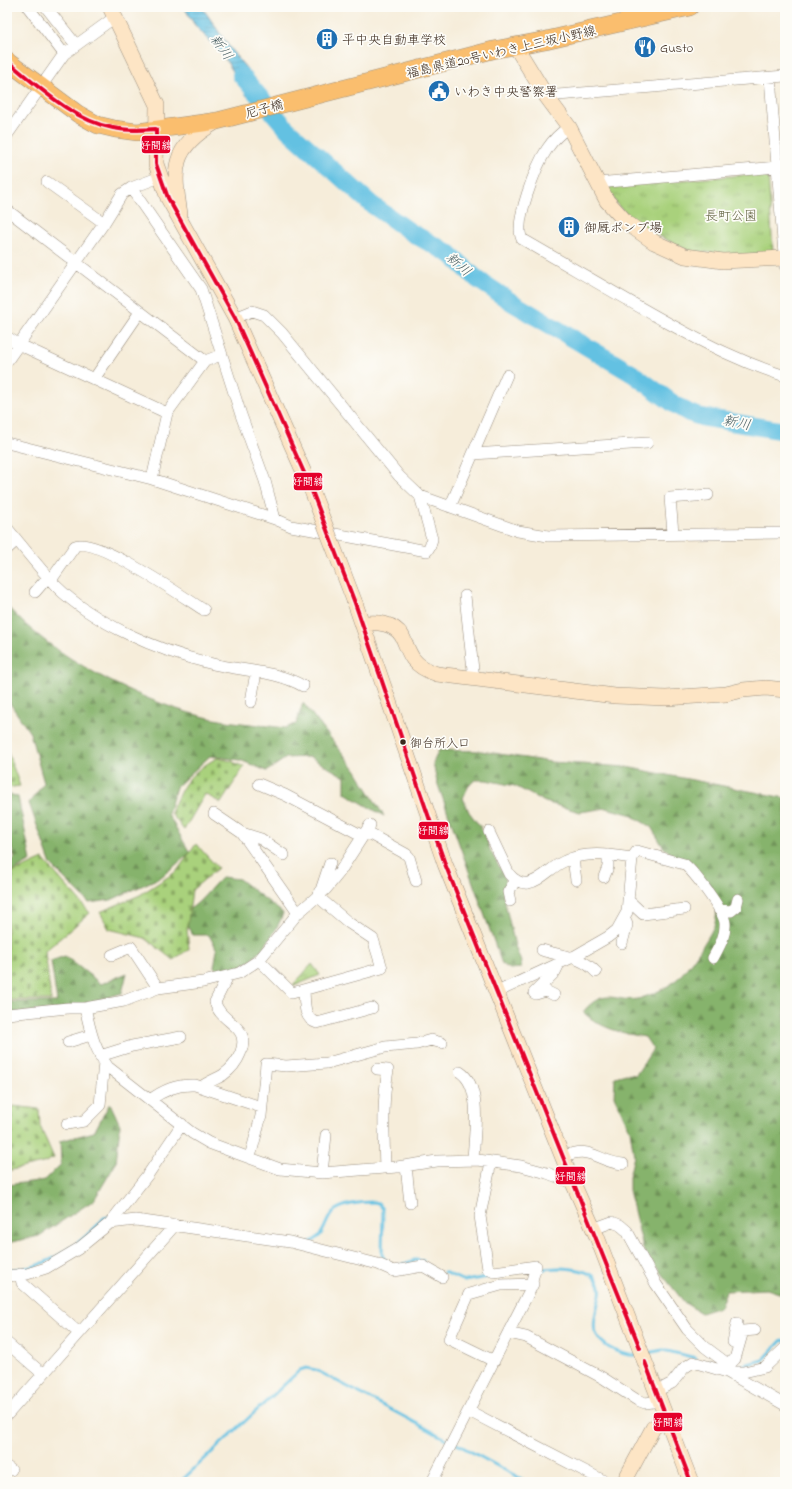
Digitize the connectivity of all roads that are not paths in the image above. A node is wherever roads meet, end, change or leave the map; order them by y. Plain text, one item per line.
1 (28, 7) edge
2 (46, 7) edge
3 (690, 7) edge
4 (112, 12) edge
5 (641, 13) edge
6 (76, 45) junction
7 (516, 47) junction
8 (64, 54) junction
9 (7, 61) edge
10 (785, 76) edge
11 (770, 78) junction
12 (41, 88) junction
13 (311, 96) joint
14 (546, 96) junction
15 (217, 121) junction
16 (569, 127) junction
17 (156, 129) junction
18 (7, 135) edge
19 (781, 165) edge
20 (160, 177) junction
21 (47, 182) dead end
22 (597, 183) junction
23 (131, 188) junction
24 (7, 210) edge
25 (104, 223) junction
26 (182, 223) junction
27 (785, 261) edge
28 (76, 262) junction
29 (140, 312) junction
30 (235, 318) junction
31 (7, 337) edge
32 (18, 344) junction
33 (222, 355) junction
34 (7, 361) edge
35 (205, 361) junction
36 (507, 375) dead end
37 (785, 376) edge
38 (94, 379) junction
39 (167, 413) junction
40 (7, 443) edge
41 (647, 443) dead end
42 (473, 454) junction
43 (152, 480) junction
44 (708, 495) dead end
45 (420, 496) junction
46 (450, 507) junction
47 (275, 519) junction
48 (7, 528) edge
49 (673, 533) junction
50 (785, 533) edge
51 (17, 540) junction
52 (7, 548) edge
53 (50, 578) junction
54 (35, 592) dead end
55 (465, 596) dead end
56 (204, 610) dead end
57 (362, 624) junction
58 (256, 672) junction
59 (474, 679) junction
60 (303, 686) dead end
61 (785, 690) edge
62 (251, 702) dead end
63 (259, 784) dead end
64 (214, 814) dead end
65 (366, 831) junction
66 (489, 832) dead end
67 (242, 833) junction
68 (284, 855) dead end
69 (608, 855) junction
70 (632, 858) junction
71 (573, 859) junction
72 (330, 863) dead end
73 (604, 877) dead end
74 (516, 880) junction
75 (576, 880) dead end
76 (416, 881) dead end
77 (318, 895) junction
78 (738, 898) dead end
79 (628, 900) junction
80 (510, 901) dead end
81 (684, 909) dead end
82 (719, 910) junction
83 (298, 913) junction
84 (625, 917) junction
85 (622, 943) dead end
86 (542, 950) dead end
87 (112, 955) dead end
88 (572, 957) junction
89 (713, 958) dead end
90 (259, 960) junction
91 (560, 962) junction
92 (596, 972) dead end
93 (228, 976) junction
94 (158, 988) junction
95 (304, 990) junction
96 (497, 992) junction
97 (554, 995) dead end
98 (85, 1008) junction
99 (372, 1008) dead end
100 (7, 1014) edge
101 (91, 1035) junction
102 (181, 1037) dead end
103 (68, 1042) dead end
104 (442, 1043) dead end
105 (102, 1059) junction
106 (377, 1069) dead end
107 (460, 1072) dead end
108 (201, 1087) junction
109 (150, 1100) junction
110 (261, 1107) junction
111 (67, 1124) dead end
112 (182, 1124) junction
113 (326, 1135) dead end
114 (250, 1157) junction
115 (563, 1157) junction
116 (473, 1160) junction
117 (491, 1162) junction
118 (623, 1164) dead end
119 (406, 1166) junction
120 (385, 1168) junction
121 (322, 1173) junction
122 (573, 1184) junction
123 (410, 1204) dead end
124 (112, 1221) junction
125 (175, 1225) junction
126 (593, 1229) junction
127 (20, 1274) junction
128 (534, 1275) junction
129 (7, 1276) edge
130 (442, 1277) dead end
131 (737, 1323) dead end
132 (755, 1330) dead end
133 (79, 1333) junction
134 (508, 1333) junction
135 (7, 1343) edge
136 (785, 1348) edge
137 (494, 1361) junction
138 (728, 1367) junction
139 (43, 1374) junction
140 (659, 1396) junction
141 (785, 1405) edge
142 (469, 1411) junction
143 (7, 1415) edge
144 (666, 1418) junction
145 (432, 1482) edge
146 (606, 1482) edge
147 (624, 1482) edge
148 (691, 1482) edge

1 - 8 street
2 - 6 street
3 - 5 main road, 福島県道20号いわき上三坂小野線
4 - 6 street
4 - 17 street
5 - 7 main road, 福島県道20号いわき上三坂小野線
6 - 8 street
7 - 13 main road, 福島県道20号いわき上三坂小野線
7 - 14 street
8 - 12 street
9 - 12 main road
10 - 11 street
11 - 14 street
11 - 19 street
12 - 17 main road
12 - 18 street
13 - 15 main road, 尼子橋
14 - 16 street
15 - 17 main road, 尼子橋
15 - 26 street
16 - 22 street
16 - 37 street
17 - 20 street
19 - 22 street
19 - 27 street
20 - 23 street
20 - 26 street
21 - 25 street
22 - 27 street
23 - 25 street
23 - 33 street
24 - 28 street
25 - 28 street
26 - 30 street
28 - 29 street
28 - 32 street
29 - 35 street
29 - 38 street
30 - 45 street
30 - 57 street, bridge
31 - 32 street
32 - 34 street
32 - 38 street
33 - 35 street
33 - 47 street
35 - 39 street
36 - 42 street
38 - 39 street
39 - 43 street
40 - 43 street
41 - 42 street
42 - 46 street
43 - 47 street
44 - 49 street
45 - 46 street
45 - 47 street
46 - 49 street
48 - 51 street
49 - 50 street
51 - 52 street
51 - 53 street
53 - 54 street
53 - 56 street
53 - 58 street
55 - 59 street
57 - 59 street
57 - 96 street
58 - 60 street
58 - 62 street
59 - 61 street
63 - 65 street
64 - 67 street
65 - 76 street
65 - 77 street
66 - 74 street
67 - 68 street
67 - 83 street
69 - 70 street
69 - 71 street
69 - 73 street
70 - 79 street
70 - 82 street
71 - 74 street
71 - 75 street
72 - 77 street
74 - 80 street
77 - 83 street
77 - 95 street
78 - 82 street
79 - 81 street
79 - 84 street
82 - 89 street
83 - 90 street
84 - 85 street
84 - 88 street
86 - 88 street
87 - 94 street
88 - 91 street
88 - 92 street
90 - 93 street
90 - 95 street
91 - 96 street
91 - 97 street
93 - 94 street
93 - 108 street
94 - 98 street
95 - 99 street
96 - 115 street
98 - 100 street
98 - 101 street
101 - 103 street
101 - 105 street
102 - 105 street
104 - 110 street
105 - 109 street
105 - 111 street
106 - 120 street
107 - 116 street
108 - 109 street
108 - 110 street
109 - 112 street
110 - 114 street
112 - 114 street
112 - 124 street
113 - 121 street
114 - 121 street
115 - 118 street
115 - 122 street
116 - 117 street
116 - 119 street
117 - 122 street
117 - 128 street
119 - 120 street
119 - 123 street
120 - 121 street
122 - 126 street
124 - 125 street
124 - 127 street
125 - 130 street
125 - 133 street
126 - 138 street
126 - 140 street
127 - 129 street
127 - 133 street
128 - 134 street
128 - 137 street
131 - 138 street
132 - 138 street
133 - 139 street
134 - 137 street
134 - 140 street
135 - 139 street
136 - 138 street
137 - 142 street
138 - 140 street
138 - 141 street
139 - 143 street
140 - 144 street
142 - 145 street
142 - 146 street
144 - 147 street
144 - 148 street

